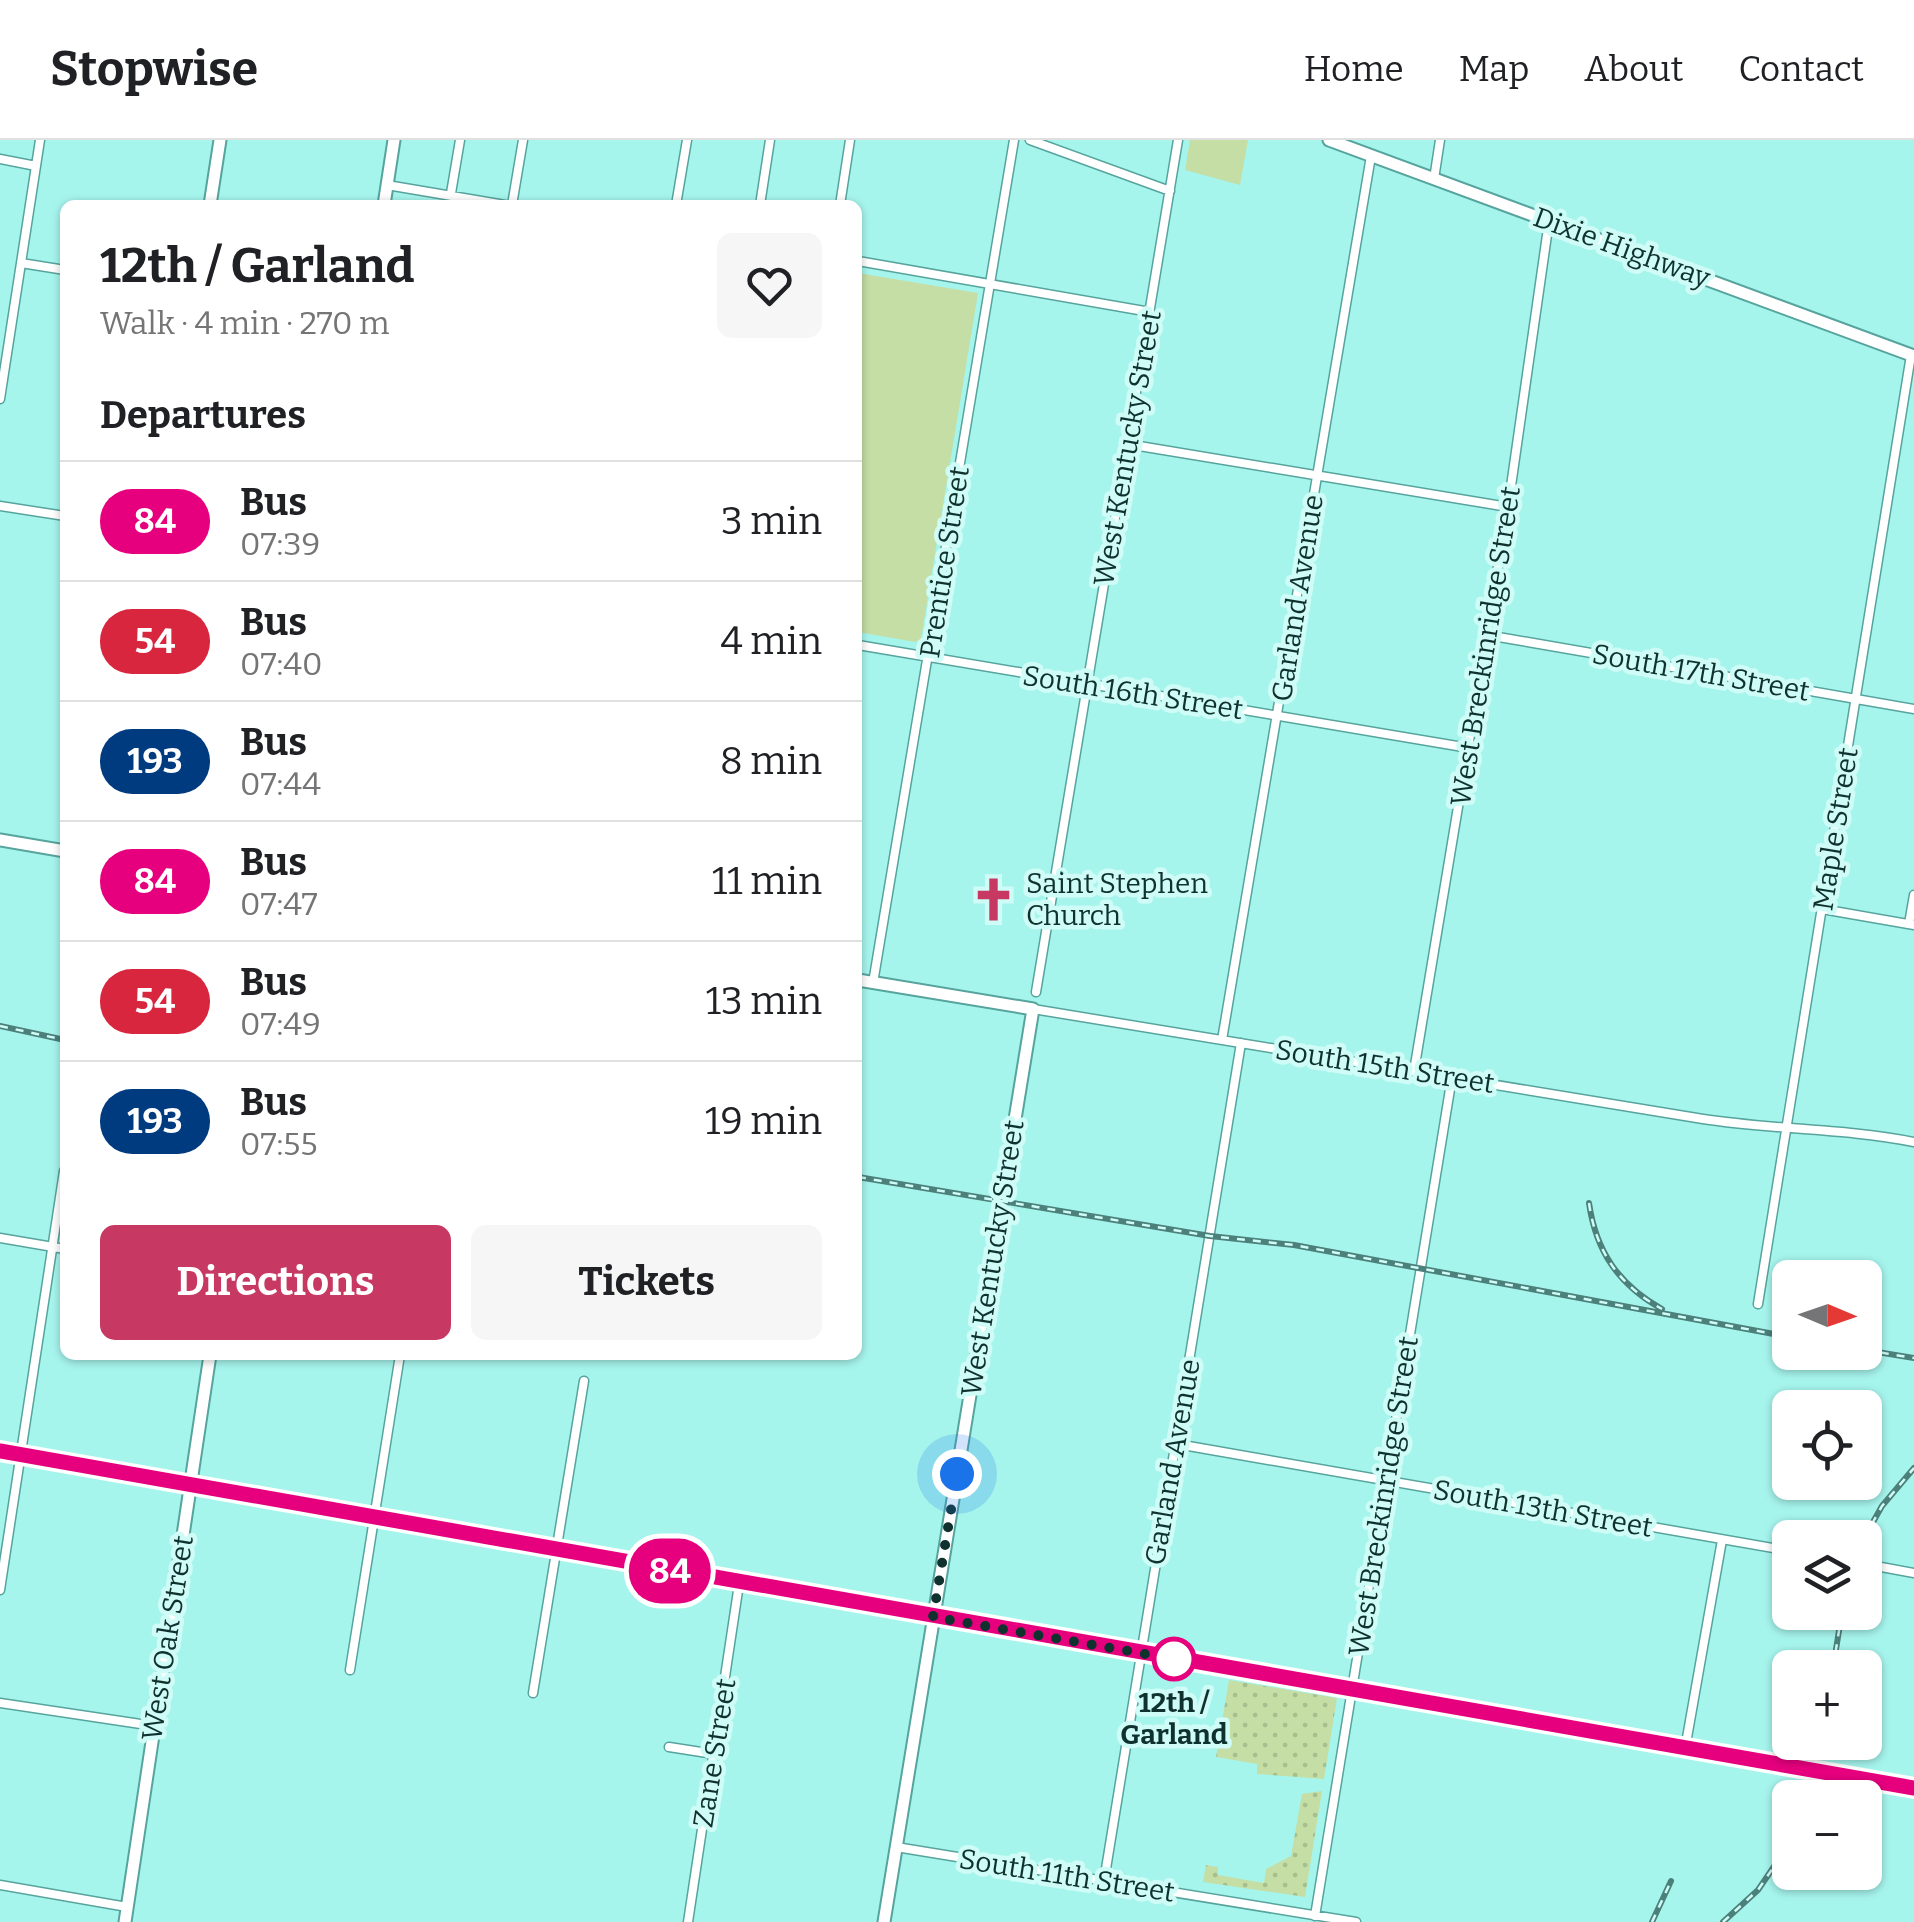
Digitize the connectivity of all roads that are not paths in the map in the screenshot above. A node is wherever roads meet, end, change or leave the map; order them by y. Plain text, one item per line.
1 (40, 140) edge
2 (220, 140) edge
3 (394, 140) edge
4 (460, 140) edge
5 (522, 140) edge
6 (687, 140) edge
7 (770, 140) edge
8 (850, 140) edge
9 (1014, 140) edge
10 (1030, 140) edge
11 (1178, 140) edge
12 (1328, 140) edge
13 (1440, 140) edge
14 (1371, 156) junction
15 (0, 159) edge
16 (36, 166) junction
17 (1434, 179) junction
18 (387, 186) junction
19 (1170, 191) junction
20 (211, 200) edge
21 (385, 200) edge
22 (450, 200) edge
23 (509, 200) edge
24 (677, 200) edge
25 (761, 200) edge
26 (841, 200) edge
27 (1549, 221) junction
28 (862, 262) edge
29 (21, 263) junction
30 (60, 269) edge
31 (990, 282) junction
32 (1150, 312) junction
33 (1913, 355) edge
34 (2, 375) edge
35 (0, 399) edge
36 (1127, 444) junction
37 (1318, 475) junction
38 (0, 506) edge
39 (1508, 506) junction
40 (60, 515) edge
41 (1487, 635) junction
42 (862, 646) edge
43 (928, 658) junction
44 (1087, 684) junction
45 (1856, 699) junction
46 (1914, 709) edge
47 (1278, 715) junction
48 (1468, 748) junction
49 (0, 840) edge
50 (60, 850) edge
51 (1914, 895) edge
52 (1822, 909) junction
53 (1912, 925) edge
54 (862, 981) edge
55 (873, 983) junction
56 (1036, 992) dead end
57 (1033, 1009) junction
58 (1222, 1040) junction
59 (1241, 1043) junction
60 (1414, 1071) junction
61 (1452, 1076) junction
62 (1787, 1128) junction
63 (1914, 1142) edge
64 (60, 1196) edge
65 (0, 1238) edge
66 (52, 1247) junction
67 (60, 1248) edge
68 (1758, 1304) dead end
69 (209, 1360) edge
70 (399, 1360) edge
71 (584, 1381) dead end
72 (1177, 1444) junction
73 (0, 1451) edge
74 (22, 1455) junction
75 (1386, 1480) junction
76 (190, 1487) junction
77 (374, 1519) junction
78 (1722, 1540) junction
79 (1772, 1549) edge
80 (557, 1551) junction
81 (1882, 1567) edge
82 (1914, 1573) edge
83 (740, 1584) junction
84 (0, 1590) edge
85 (933, 1617) junction
86 (1141, 1652) junction
87 (350, 1670) dead end
88 (1352, 1690) junction
89 (533, 1693) dead end
90 (0, 1703) edge
91 (154, 1726) junction
92 (669, 1747) dead end
93 (1686, 1749) junction
94 (714, 1754) junction
95 (1914, 1788) edge
96 (896, 1847) junction
97 (1104, 1881) junction
98 (0, 1885) edge
99 (127, 1907) junction
100 (1315, 1916) junction
101 (125, 1922) edge
102 (688, 1922) edge
103 (884, 1922) edge
104 (1356, 1922) edge

1 - 16 street
2 - 20 street
3 - 18 street
4 - 22 street
5 - 23 street
6 - 24 street
7 - 25 street
8 - 26 street
9 - 31 street, Prentice Street
10 - 19 street
11 - 19 street, West Kentucky Street
12 - 14 street, Dixie Highway
13 - 17 street
14 - 17 street, Dixie Highway
14 - 37 street, Garland Avenue
15 - 16 street
16 - 29 street
17 - 27 street, Dixie Highway
18 - 21 street
18 - 22 street
19 - 32 street, West Kentucky Street
27 - 33 street, Dixie Highway
27 - 39 street, West Breckinridge Street
28 - 31 street
29 - 30 street
29 - 34 street
31 - 32 street
31 - 43 street, Prentice Street
32 - 36 street, West Kentucky Street
33 - 45 street, Maple Street
34 - 35 street
36 - 37 street
36 - 44 street, West Kentucky Street
37 - 39 street
37 - 47 street, Garland Avenue
38 - 40 street
39 - 41 street, West Breckinridge Street
41 - 45 street, South 17th Street
41 - 48 street, West Breckinridge Street
42 - 43 street, South 16th Street
43 - 44 street, South 16th Street
43 - 55 street, Prentice Street
44 - 47 street, South 16th Street
44 - 56 street, West Kentucky Street
45 - 46 street, South 17th Street
45 - 52 street, Maple Street
47 - 48 street, South 16th Street
47 - 58 street, Garland Avenue
48 - 60 street, West Breckinridge Street
49 - 50 street
51 - 53 street
52 - 53 street
52 - 62 street, Maple Street
54 - 55 street, South 15th Street
55 - 57 street, South 15th Street
57 - 58 street, South 15th Street
57 - 85 street, West Kentucky Street
58 - 59 street, South 15th Street
59 - 60 street, South 15th Street
59 - 72 street, Garland Avenue
60 - 61 street, South 15th Street
61 - 62 street, South 15th Street
61 - 75 street, West Breckinridge Street
62 - 63 street, South 15th Street
62 - 68 street, Maple Street
64 - 66 street
65 - 66 street
66 - 67 street
66 - 74 street
69 - 76 street, West Oak Street
70 - 77 street
71 - 80 street
72 - 75 street, South 13th Street
72 - 86 street, Garland Avenue
73 - 74 street
74 - 76 street
74 - 84 street
75 - 78 street, South 13th Street
75 - 88 street, West Breckinridge Street
76 - 77 street
76 - 91 street, West Oak Street
77 - 80 street
77 - 87 street
78 - 79 street, South 13th Street
78 - 93 street
80 - 83 street
80 - 89 street
81 - 82 street
83 - 85 street
83 - 94 street, Zane Street
85 - 86 street
85 - 96 street, West Kentucky Street
86 - 88 street
86 - 97 street, Garland Avenue
88 - 93 street
88 - 100 street, West Breckinridge Street
90 - 91 street
91 - 99 street, West Oak Street
92 - 94 street
93 - 95 street
94 - 102 street, Zane Street
96 - 97 street, South 11th Street
96 - 103 street, West Kentucky Street
97 - 100 street, South 11th Street
98 - 99 street
99 - 101 street, West Oak Street
100 - 104 street, South 11th Street

